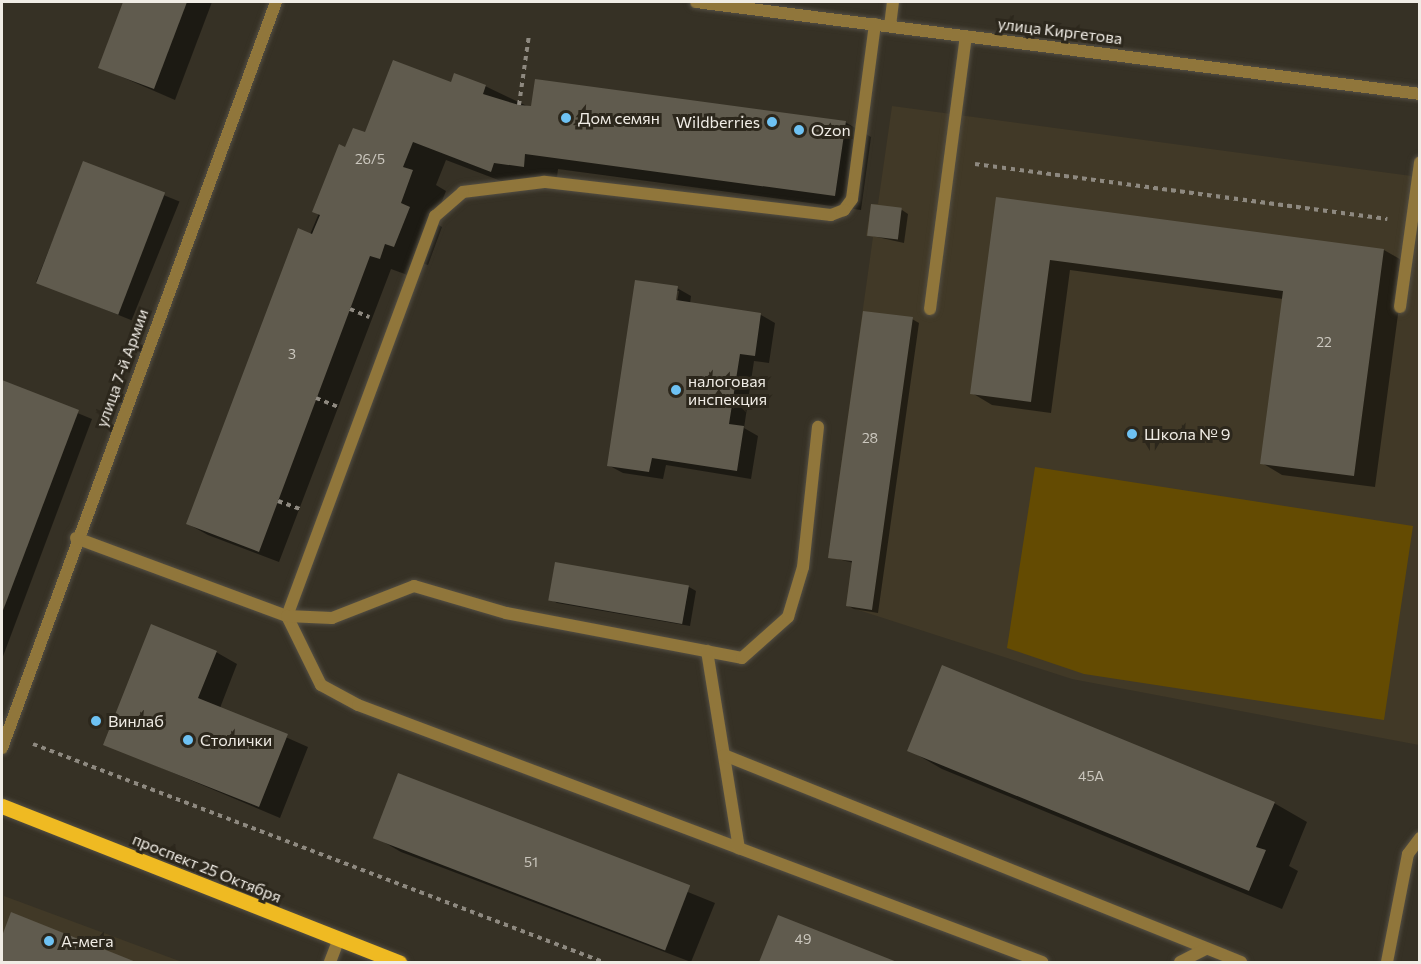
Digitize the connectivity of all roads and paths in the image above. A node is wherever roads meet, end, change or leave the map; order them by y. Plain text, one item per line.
1 (276, 2) edge
2 (696, 2) edge
3 (892, 2) edge
4 (875, 24) junction
5 (890, 26) junction
6 (529, 35) dead end
7 (966, 36) junction
8 (1419, 94) edge
9 (519, 105) dead end
10 (950, 161) junction
11 (1419, 162) edge
12 (1411, 222) junction
13 (1400, 307) dead end
14 (930, 309) dead end
15 (818, 427) dead end
16 (76, 538) junction
17 (287, 616) junction
18 (706, 651) junction
19 (33, 744) dead end
20 (2, 748) edge
21 (724, 755) junction
22 (2, 806) edge
23 (1419, 838) edge
24 (738, 848) junction
25 (339, 939) junction
26 (1206, 948) junction
27 (330, 963) edge
28 (399, 963) edge
29 (603, 963) edge
30 (1042, 963) edge
31 (1180, 963) edge
32 (1241, 963) edge
33 (1387, 963) edge

1 - 16 street, улица 7-й Армии
2 - 4 street, улица Киргетова
3 - 5 street
4 - 5 street, улица Киргетова
4 - 17 street
5 - 7 street, улица Киргетова
6 - 9 path
7 - 8 street, улица Киргетова
7 - 10 street
10 - 12 path
10 - 14 street
11 - 12 street
12 - 13 street
15 - 18 street
16 - 17 street
16 - 20 street, улица 7-й Армии
17 - 18 street
17 - 24 street
18 - 21 street
19 - 29 path
21 - 24 street
21 - 26 street
22 - 25 main road, проспект 25 Октября
23 - 33 street
24 - 30 street
25 - 27 street
25 - 28 main road, проспект 25 Октября
26 - 31 street
26 - 32 street

